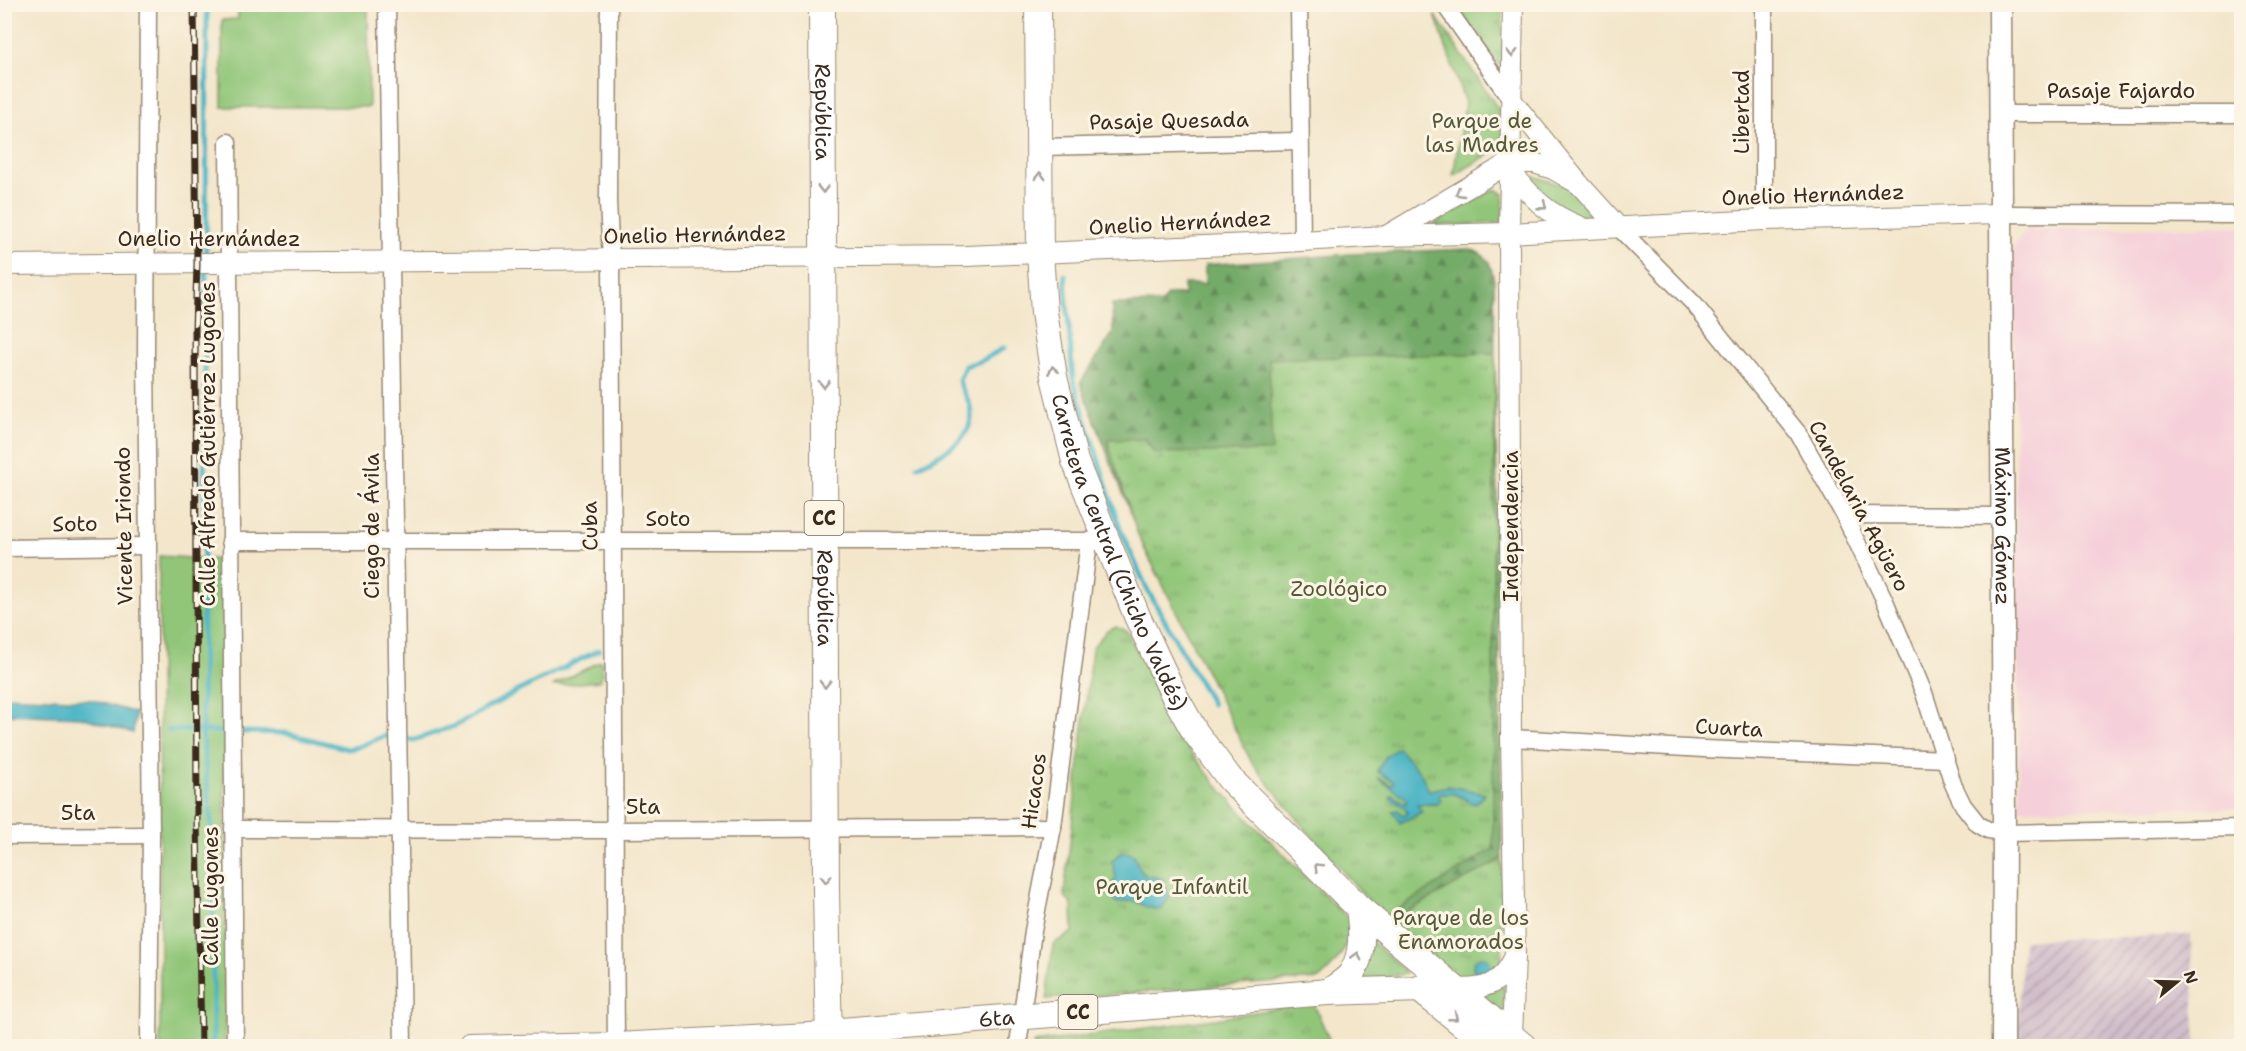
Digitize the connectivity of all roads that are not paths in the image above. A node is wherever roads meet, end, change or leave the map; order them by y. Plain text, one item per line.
1 (148, 4) edge
2 (387, 4) edge
3 (609, 4) edge
4 (822, 4) edge
5 (1038, 4) edge
6 (1299, 4) edge
7 (1444, 4) edge
8 (1513, 4) edge
9 (1764, 4) edge
10 (2000, 4) edge
11 (1512, 101) junction
12 (2000, 114) junction
13 (2241, 114) edge
14 (1300, 141) junction
15 (228, 142) dead end
16 (1040, 147) junction
17 (1509, 167) junction
18 (1579, 184) junction
19 (2000, 214) junction
20 (2241, 214) edge
21 (1764, 220) junction
22 (1618, 227) junction
23 (1586, 229) junction
24 (1509, 234) junction
25 (1386, 236) junction
26 (1302, 241) junction
27 (1040, 253) junction
28 (823, 257) junction
29 (611, 260) junction
30 (391, 262) junction
31 (147, 263) junction
32 (216, 264) junction
33 (4, 265) edge
34 (1844, 515) junction
35 (2002, 516) junction
36 (230, 541) junction
37 (395, 541) junction
38 (613, 541) junction
39 (824, 541) junction
40 (1097, 541) junction
41 (146, 546) junction
42 (4, 548) edge
43 (1511, 738) junction
44 (232, 745) joint
45 (1946, 759) junction
46 (1053, 826) junction
47 (2241, 828) edge
48 (233, 829) junction
49 (825, 829) junction
50 (398, 830) junction
51 (615, 830) junction
52 (2004, 833) junction
53 (152, 835) junction
54 (4, 836) edge
55 (1359, 909) junction
56 (1515, 956) junction
57 (1418, 988) junction
58 (1452, 988) junction
59 (1328, 992) junction
60 (1022, 1016) junction
61 (829, 1039) edge
62 (1508, 1044) edge
63 (616, 1045) edge
64 (149, 1047) edge
65 (235, 1047) edge
66 (403, 1047) edge
67 (469, 1047) edge
68 (1018, 1047) edge
69 (2003, 1047) edge

1 - 31 street, Vicente Iriondo
2 - 30 street, Ciego de Ávila
3 - 29 street, Cuba
4 -> 28 main road, República / CC
5 - 16 main road, Carretera Central (Chicho Valdés)
6 - 14 street
7 - 11 street
8 -> 11 street, Independencia
9 - 21 street, Libertad
10 - 12 main road, Máximo Gómez
11 - 17 street, Independencia
11 - 18 street
12 - 13 street, Pasaje Fajardo
12 - 19 main road, Máximo Gómez
14 - 16 street, Pasaje Quesada
14 - 26 street
15 - 32 street, Calle Alfredo Gutiérrez Lugones
27 -> 16 main road, Carretera Central (Chicho Valdés)
17 - 18 street
17 -> 23 street
17 - 24 street, Independencia
17 -> 25 street, Onelio Hernández
18 - 22 street
19 - 20 street, Onelio Hernández
19 - 21 street, Onelio Hernández
19 - 35 main road, Máximo Gómez
21 - 22 street, Onelio Hernández
22 - 23 street, Onelio Hernández
22 - 34 street, Candelaria Agüero
23 - 24 street, Onelio Hernández
24 - 25 street, Onelio Hernández
24 - 43 street, Independencia
25 - 26 street, Onelio Hernández
26 - 27 street, Onelio Hernández
27 - 28 street, Onelio Hernández
40 -> 27 main road, Carretera Central (Chicho Valdés)
28 - 29 street, Onelio Hernández
28 -> 39 main road, República / CC
29 - 30 street, Onelio Hernández
29 - 38 street, Cuba
30 - 32 street, Onelio Hernández
30 - 37 street, Ciego de Ávila
31 - 32 street, Onelio Hernández
31 - 33 street, Onelio Hernández
31 - 41 street, Vicente Iriondo
32 - 36 street, Calle Alfredo Gutiérrez Lugones
34 - 35 street
34 - 45 street, Candelaria Agüero
35 - 52 main road, Máximo Gómez
36 - 37 street, Soto
36 - 44 street, Calle Alfredo Gutiérrez Lugones
37 - 38 street, Soto
37 - 50 street, Ciego de Ávila
38 - 39 street, Soto
38 - 51 street, Cuba
39 - 40 street, Soto
39 -> 49 main road, República / CC
40 - 46 street, Hicacos
55 -> 40 main road, Carretera Central (Chicho Valdés)
41 - 42 street, Soto
41 - 53 street, Vicente Iriondo
43 - 45 street, Cuarta
43 - 56 street, Independencia
44 - 48 street, Calle Lugones
45 - 52 street, Candelaria Agüero
46 - 49 street, 5ta
46 - 60 street, Hicacos
47 - 52 street
48 - 50 street, 5ta
48 - 65 street, Calle Lugones
49 - 51 street, 5ta
49 -> 61 main road, República / CC
50 - 51 street, 5ta
50 - 66 street, Ciego de Ávila
51 - 63 street, Cuba
52 - 69 main road, Máximo Gómez
53 - 54 street, 5ta
53 - 64 street, Vicente Iriondo
55 - 58 main road, Carretera Central (Chicho Valdés)
59 -> 55 main road
56 - 58 street
56 - 62 street, Independencia
57 - 58 main road, 6ta
57 - 59 main road, 6ta
57 -> 62 main road
58 - 62 main road, Carretera Central (Chicho Valdés)
59 - 60 main road, 6ta / CC
60 - 61 main road, 6ta / CC
60 - 68 street, Hicacos
61 - 63 street, 6ta
63 - 67 street, 6ta

